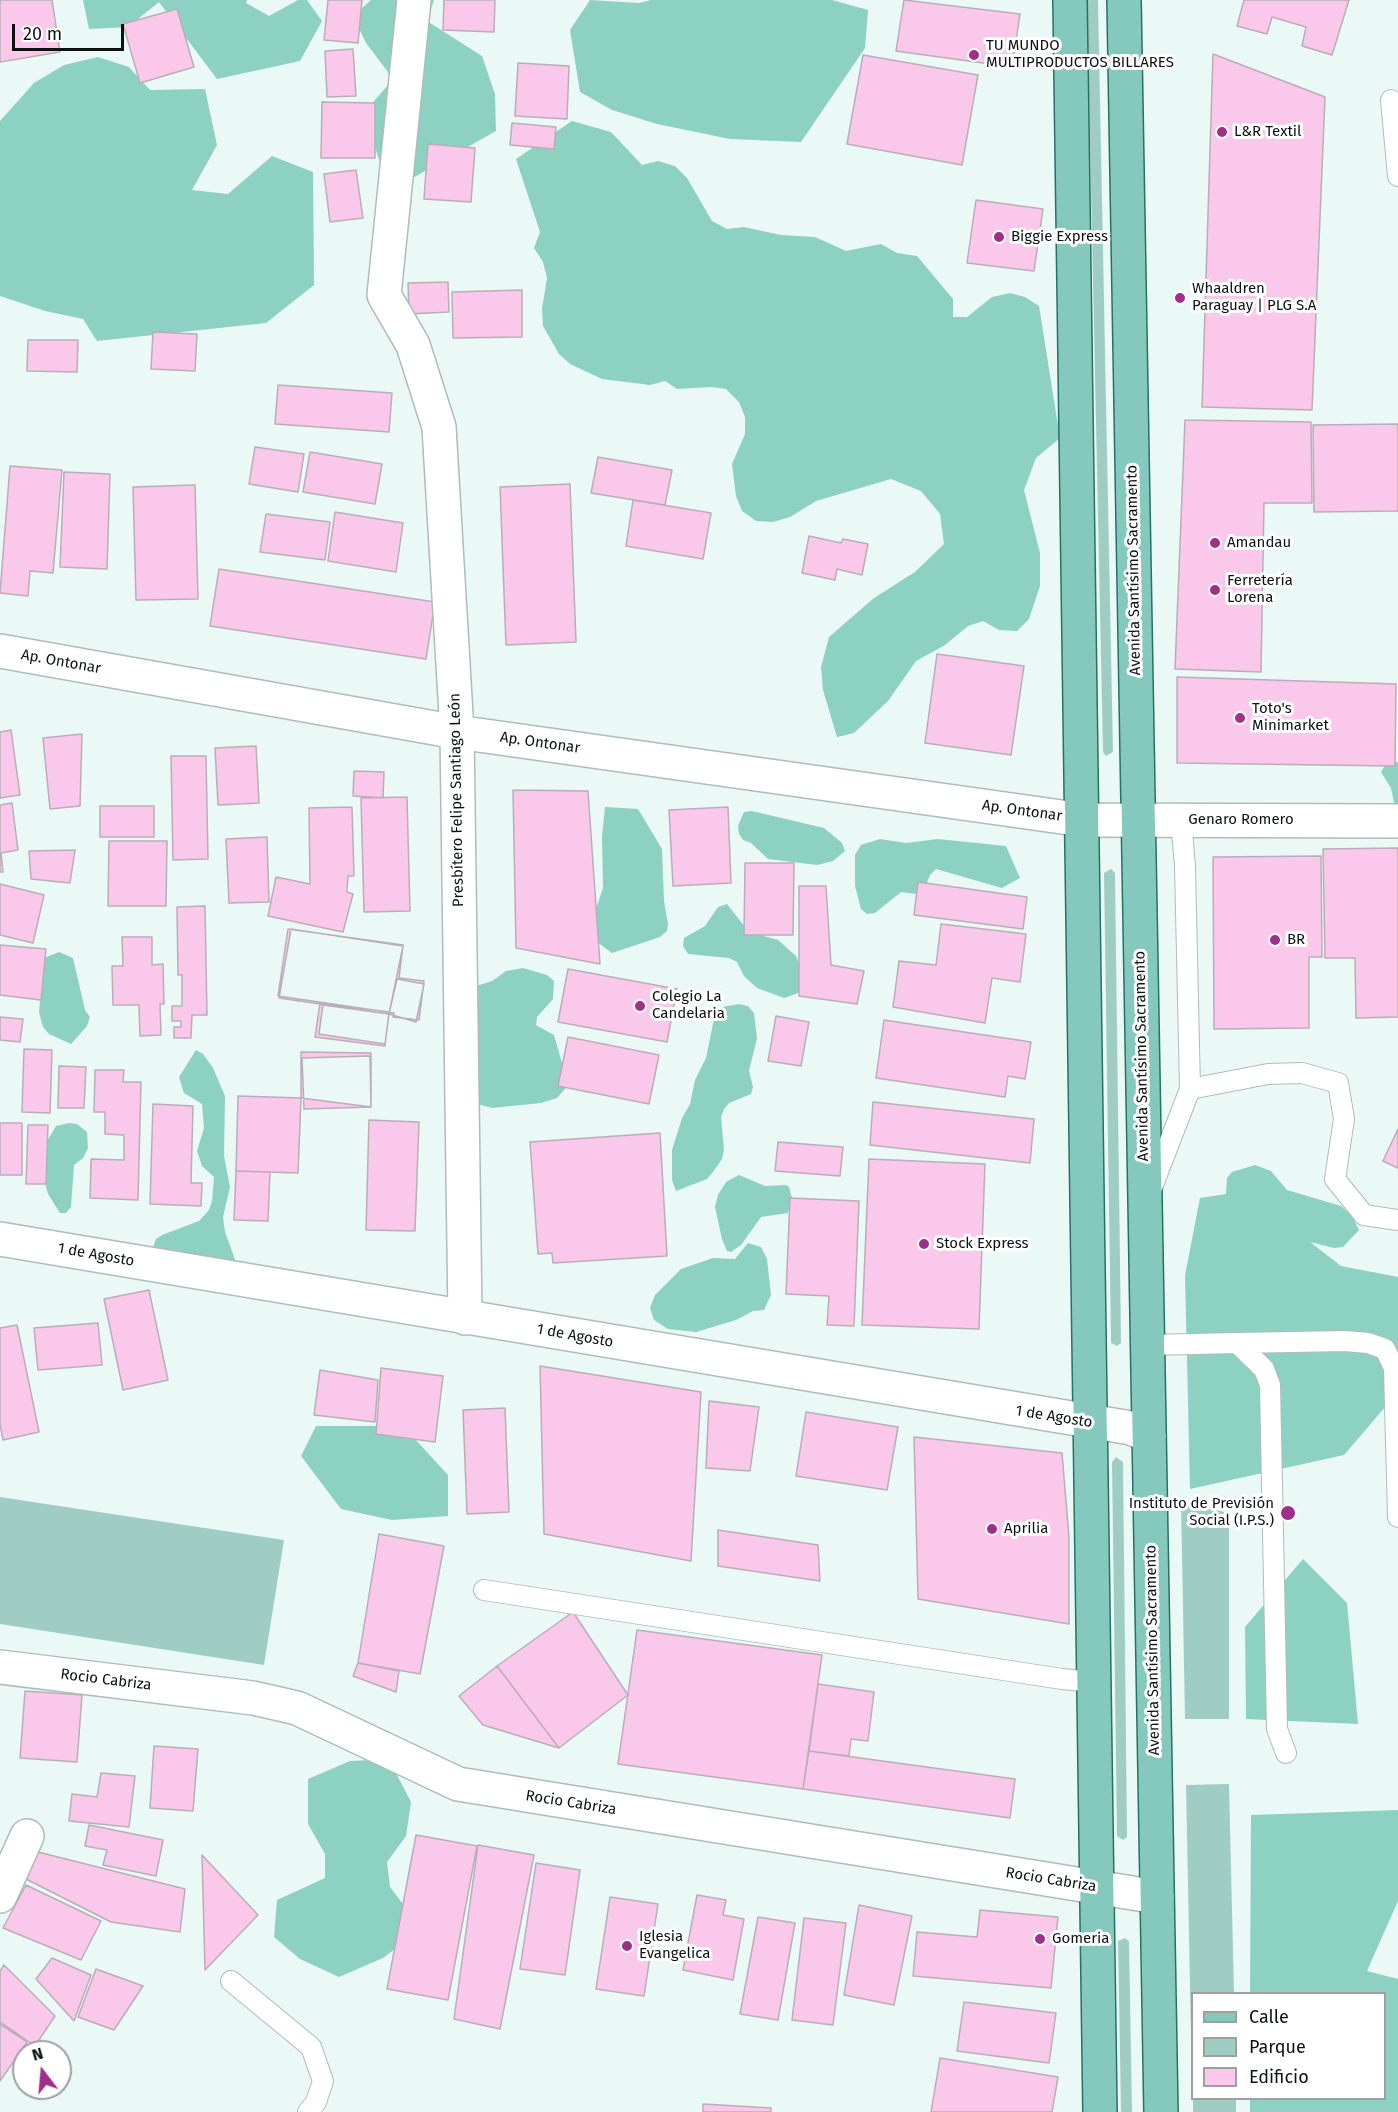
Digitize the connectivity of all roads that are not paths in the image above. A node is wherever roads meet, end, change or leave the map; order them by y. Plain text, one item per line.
1 (414, 0) edge
2 (1070, 0) edge
3 (1124, 0) edge
4 (1391, 99) dead end
5 (1398, 176) edge
6 (0, 651) edge
7 (457, 732) junction
8 (1138, 819) junction
9 (1181, 819) junction
10 (1083, 820) junction
11 (1398, 821) edge
12 (1190, 1089) junction
13 (1145, 1206) junction
14 (1398, 1220) edge
15 (0, 1239) edge
16 (465, 1318) junction
17 (1237, 1343) junction
18 (1148, 1345) junction
19 (1391, 1348) edge
20 (1091, 1424) junction
21 (1149, 1436) junction
22 (1398, 1517) edge
23 (484, 1590) dead end
24 (0, 1666) edge
25 (1095, 1682) junction
26 (1286, 1753) dead end
27 (27, 1836) dead end
28 (1098, 1887) junction
29 (0, 1896) edge
30 (1157, 1897) junction
31 (231, 1981) dead end
32 (308, 2112) edge
33 (1100, 2112) edge
34 (1161, 2112) edge

1 - 7 street, Presbítero Felipe Santiago León
2 - 10 main road
3 - 8 main road, Avenida Santísimo Sacramento
4 - 5 lane
6 - 7 street, Ap. Ontonar
7 - 10 street, Ap. Ontonar
7 - 16 street, Presbítero Felipe Santiago León
8 - 9 street, Genaro Romero
8 - 10 street, Genaro Romero
8 - 13 main road, Avenida Santísimo Sacramento
9 - 11 street, Genaro Romero
9 - 12 lane
10 - 20 main road
12 - 13 lane
12 - 14 lane
13 - 18 main road, Avenida Santísimo Sacramento
15 - 16 street, 1 de Agosto
16 - 20 street, 1 de Agosto
17 - 18 lane
17 - 19 lane
17 - 26 lane
18 - 21 main road, Avenida Santísimo Sacramento
19 - 22 lane
20 - 21 street, 1 de Agosto
20 - 25 main road
21 - 30 main road, Avenida Santísimo Sacramento
23 - 25 lane
24 - 28 street, Rocio Cabriza
25 - 28 main road
27 - 29 street
28 - 30 street, Rocio Cabriza
28 - 33 main road
30 - 34 main road, Avenida Santísimo Sacramento
31 - 32 lane

